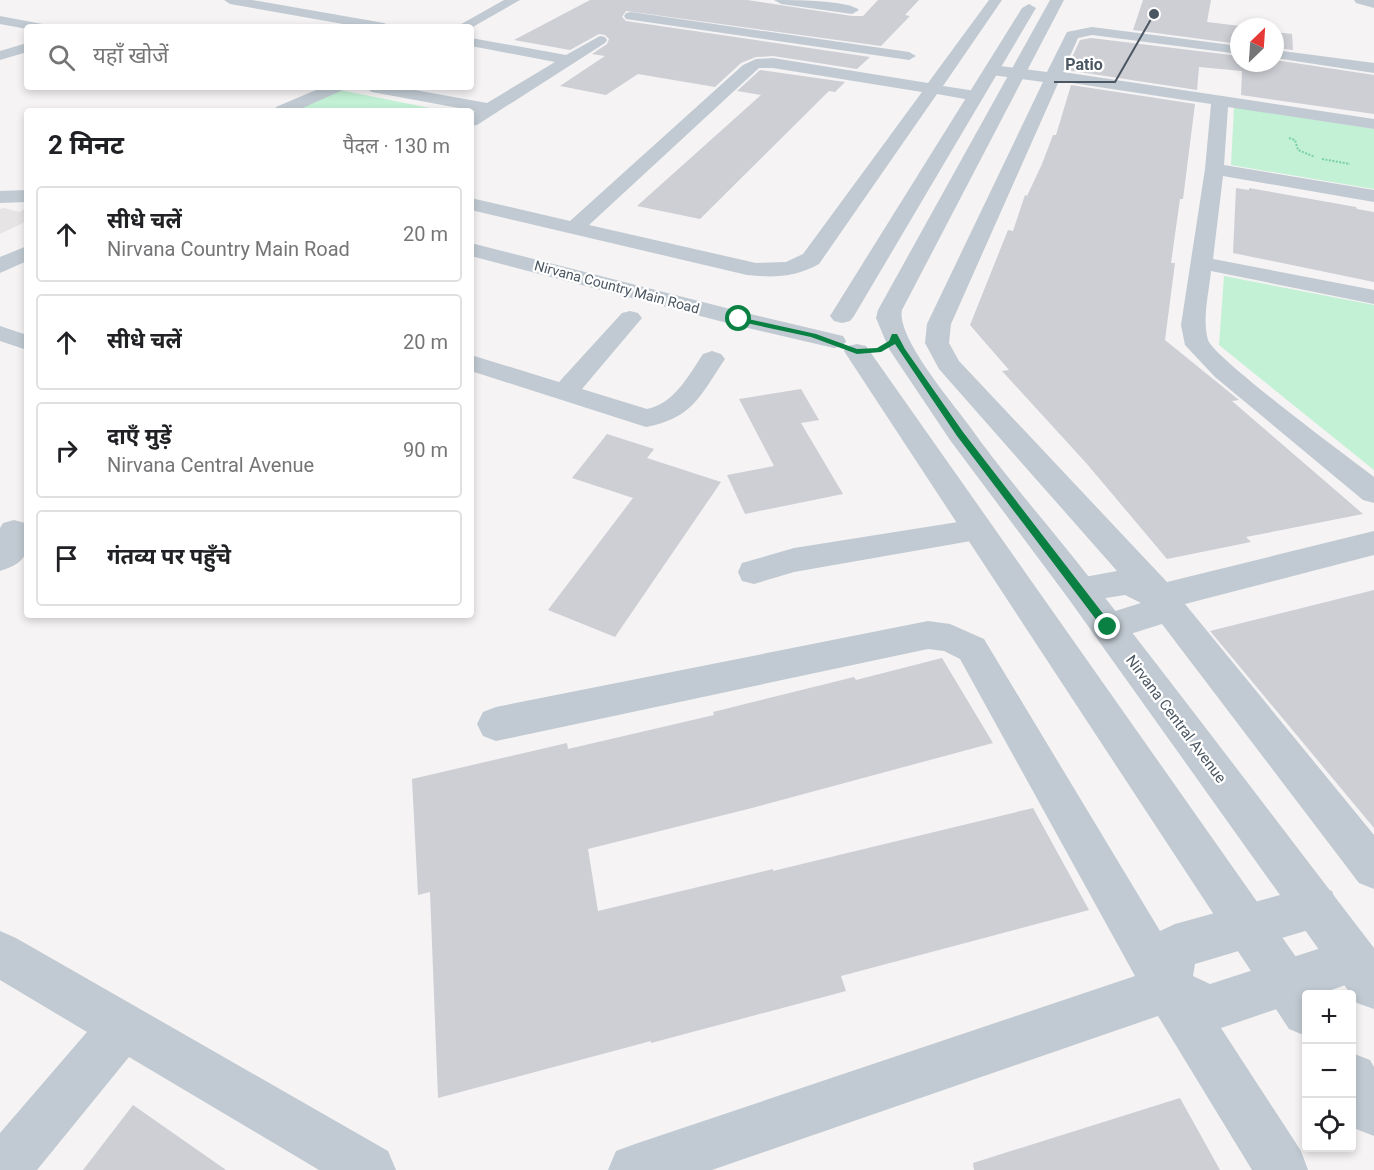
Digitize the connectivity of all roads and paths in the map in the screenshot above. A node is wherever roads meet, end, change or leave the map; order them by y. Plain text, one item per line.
1 (230, 0) edge
2 (514, 0) edge
3 (781, 0) edge
4 (996, 0) edge
5 (1034, 0) edge
6 (1057, 0) edge
7 (1361, 0) edge
8 (1374, 4) edge
9 (648, 5) dead end
10 (856, 5) edge
11 (0, 20) edge
12 (367, 24) edge
13 (469, 24) edge
14 (24, 25) edge
15 (827, 34) junction
16 (600, 40) dead end
17 (474, 43) edge
18 (24, 48) edge
19 (1230, 49) edge
20 (1284, 55) edge
21 (0, 56) edge
22 (909, 56) dead end
23 (569, 60) junction
24 (994, 66) junction
25 (1374, 68) edge
26 (1020, 70) junction
27 (1055, 76) junction
28 (330, 90) edge
29 (388, 90) edge
30 (927, 95) junction
31 (973, 102) junction
32 (1220, 102) junction
33 (289, 108) edge
34 (490, 109) junction
35 (474, 119) edge
36 (1374, 124) edge
37 (1284, 136) dead end
38 (1356, 166) dead end
39 (1214, 169) junction
40 (24, 182) edge
41 (0, 183) edge
42 (24, 196) edge
43 (1374, 196) edge
44 (0, 197) edge
45 (474, 205) edge
46 (574, 227) junction
47 (474, 229) edge
48 (24, 233) edge
49 (0, 245) edge
50 (551, 248) dead end
51 (474, 250) edge
52 (24, 254) edge
53 (1202, 263) junction
54 (0, 266) edge
55 (1374, 297) edge
56 (630, 318) dead end
57 (835, 329) junction
58 (893, 332) junction
59 (0, 333) edge
60 (24, 342) edge
61 (712, 359) dead end
62 (474, 364) edge
63 (565, 392) junction
64 (1374, 493) edge
65 (14, 526) edge
66 (977, 530) junction
67 (1374, 543) edge
68 (0, 559) edge
69 (754, 572) dead end
70 (1080, 589) junction
71 (1160, 597) junction
72 (1108, 627) junction
73 (496, 724) dead end
74 (1374, 868) edge
75 (1316, 907) junction
76 (1248, 926) junction
77 (0, 954) edge
78 (1365, 973) edge
79 (1168, 989) junction
80 (1296, 997) edge
81 (123, 1026) junction
82 (1356, 1084) edge
83 (1374, 1111) edge
84 (3, 1170) edge
85 (369, 1170) edge
86 (635, 1170) edge
87 (1282, 1170) edge

1 - 12 street
2 - 13 street
3 - 10 street
4 - 30 street
5 - 24 street
6 - 26 street
7 - 8 street
9 - 15 street
10 - 15 street
11 - 14 street
15 - 22 street
16 - 23 street
17 - 23 street
18 - 21 street
19 - 27 street
20 - 25 street
23 - 34 street
24 - 26 street
24 - 31 street
26 - 27 street
26 - 58 street
27 - 32 street
27 - 71 street
28 - 33 street
29 - 34 street
30 - 31 street
30 - 46 street
30 - 46 street
31 - 57 street
32 - 36 street
32 - 39 street
34 - 35 street
37 - 38 path
39 - 43 street
39 - 53 street
40 - 41 street
42 - 44 street
45 - 46 street
47 - 50 street, Nirvana Country Main Road
48 - 49 street
51 - 57 street, Nirvana Country Main Road
52 - 54 street
53 - 55 street
53 - 64 street
56 - 63 street
57 - 58 street
57 - 58 street
57 - 66 street
58 - 70 street, Nirvana Central Avenue
59 - 60 street
61 - 63 street
62 - 63 street
65 - 68 street
66 - 69 street
66 - 76 street
67 - 71 street
70 - 71 street
70 - 72 street, Nirvana Central Avenue
71 - 72 street
71 - 74 street
72 - 75 street, Nirvana Central Avenue
73 - 79 street
75 - 76 street
75 - 78 street, Nirvana Central Avenue
76 - 79 street
76 - 80 street
77 - 81 street
78 - 80 street
79 - 80 street
79 - 86 street
79 - 87 street
81 - 84 street
81 - 85 street
82 - 83 street

